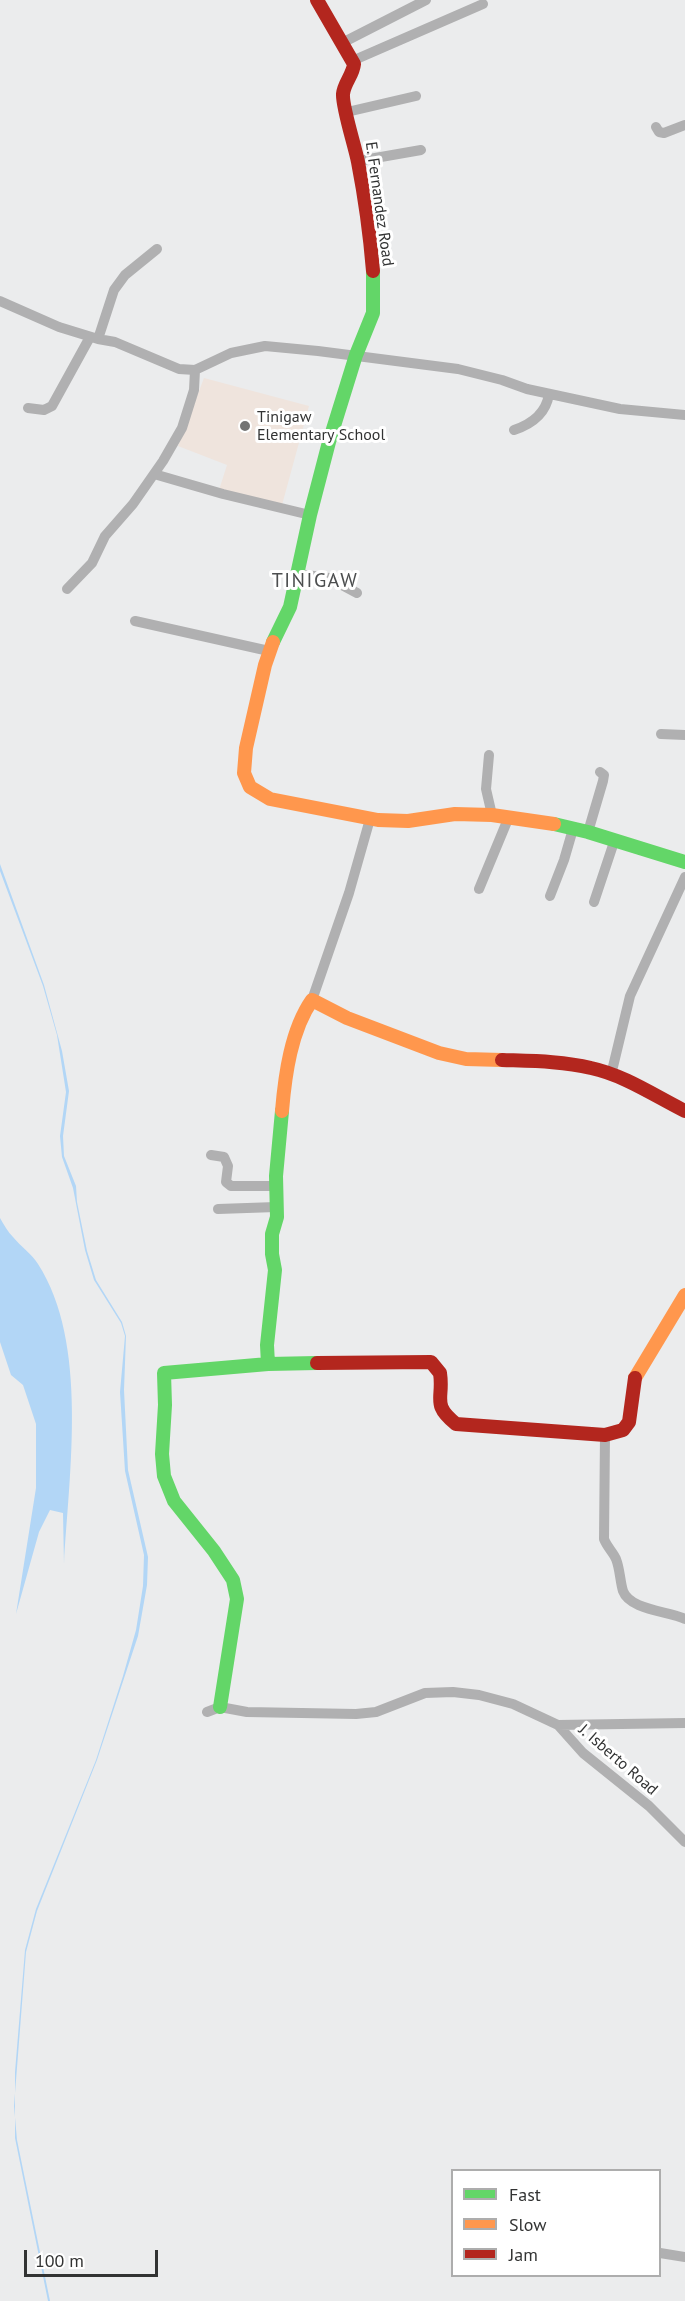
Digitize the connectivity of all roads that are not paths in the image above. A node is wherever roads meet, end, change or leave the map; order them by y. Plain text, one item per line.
1 (317, 0) edge
2 (426, 0) edge
3 (483, 4) dead end
4 (342, 43) junction
5 (352, 61) junction
6 (416, 96) dead end
7 (347, 112) junction
8 (685, 125) edge
9 (656, 126) dead end
10 (422, 150) dead end
11 (358, 161) junction
12 (157, 249) dead end
13 (0, 301) edge
14 (94, 338) junction
15 (356, 355) junction
16 (195, 370) junction
17 (549, 394) junction
18 (28, 408) dead end
19 (685, 416) edge
20 (514, 430) dead end
21 (154, 474) junction
22 (310, 514) junction
23 (298, 574) junction
24 (67, 589) dead end
25 (357, 593) dead end
26 (135, 621) dead end
27 (269, 651) junction
28 (661, 734) dead end
29 (685, 735) edge
30 (489, 755) dead end
31 (600, 772) dead end
32 (492, 815) junction
33 (370, 819) junction
34 (508, 819) junction
35 (573, 829) junction
36 (588, 832) junction
37 (614, 842) junction
38 (685, 862) edge
39 (685, 878) edge
40 (479, 889) dead end
41 (550, 896) dead end
42 (594, 902) dead end
43 (312, 1000) junction
44 (611, 1075) junction
45 (685, 1111) edge
46 (212, 1155) dead end
47 (276, 1186) junction
48 (276, 1207) junction
49 (218, 1209) dead end
50 (685, 1295) edge
51 (268, 1364) junction
52 (605, 1435) junction
53 (685, 1619) edge
54 (214, 1710) joint
55 (685, 1723) edge
56 (558, 1725) junction
57 (685, 1842) edge
58 (661, 2253) edge
59 (685, 2257) edge

1 - 4 street
2 - 4 street
3 - 5 street
4 - 5 street
5 - 7 street, E. Fernandez Road
6 - 7 street
7 - 11 street, E. Fernandez Road
8 - 9 street
10 - 11 street
11 - 15 street, E. Fernandez Road
12 - 14 street
13 - 14 street
14 - 16 street
14 - 18 street
15 - 16 street
15 - 17 street
15 - 22 street, E. Fernandez Road
16 - 21 street
17 - 19 street
17 - 20 street
21 - 22 street
21 - 24 street
22 - 23 street, E. Fernandez Road
23 - 25 street
23 - 27 street, E. Fernandez Road
26 - 27 street
27 - 33 street, E. Fernandez Road
28 - 29 street
30 - 32 street
31 - 36 street
32 - 33 street, E. Fernandez Road
32 - 34 street, E. Fernandez Road
33 - 43 street
34 - 35 street, E. Fernandez Road
34 - 40 street
35 - 36 street, E. Fernandez Road
35 - 41 street
36 - 37 street, E. Fernandez Road
37 - 38 street, E. Fernandez Road
37 - 42 street
39 - 44 street
43 - 44 street
43 - 47 street
44 - 45 street
46 - 47 street
47 - 48 street
48 - 49 street
48 - 51 street
50 - 52 street
51 - 52 street
51 - 54 street
52 - 53 street
54 - 56 street
55 - 56 street
56 - 57 street, J. Isberto Road
58 - 59 street

